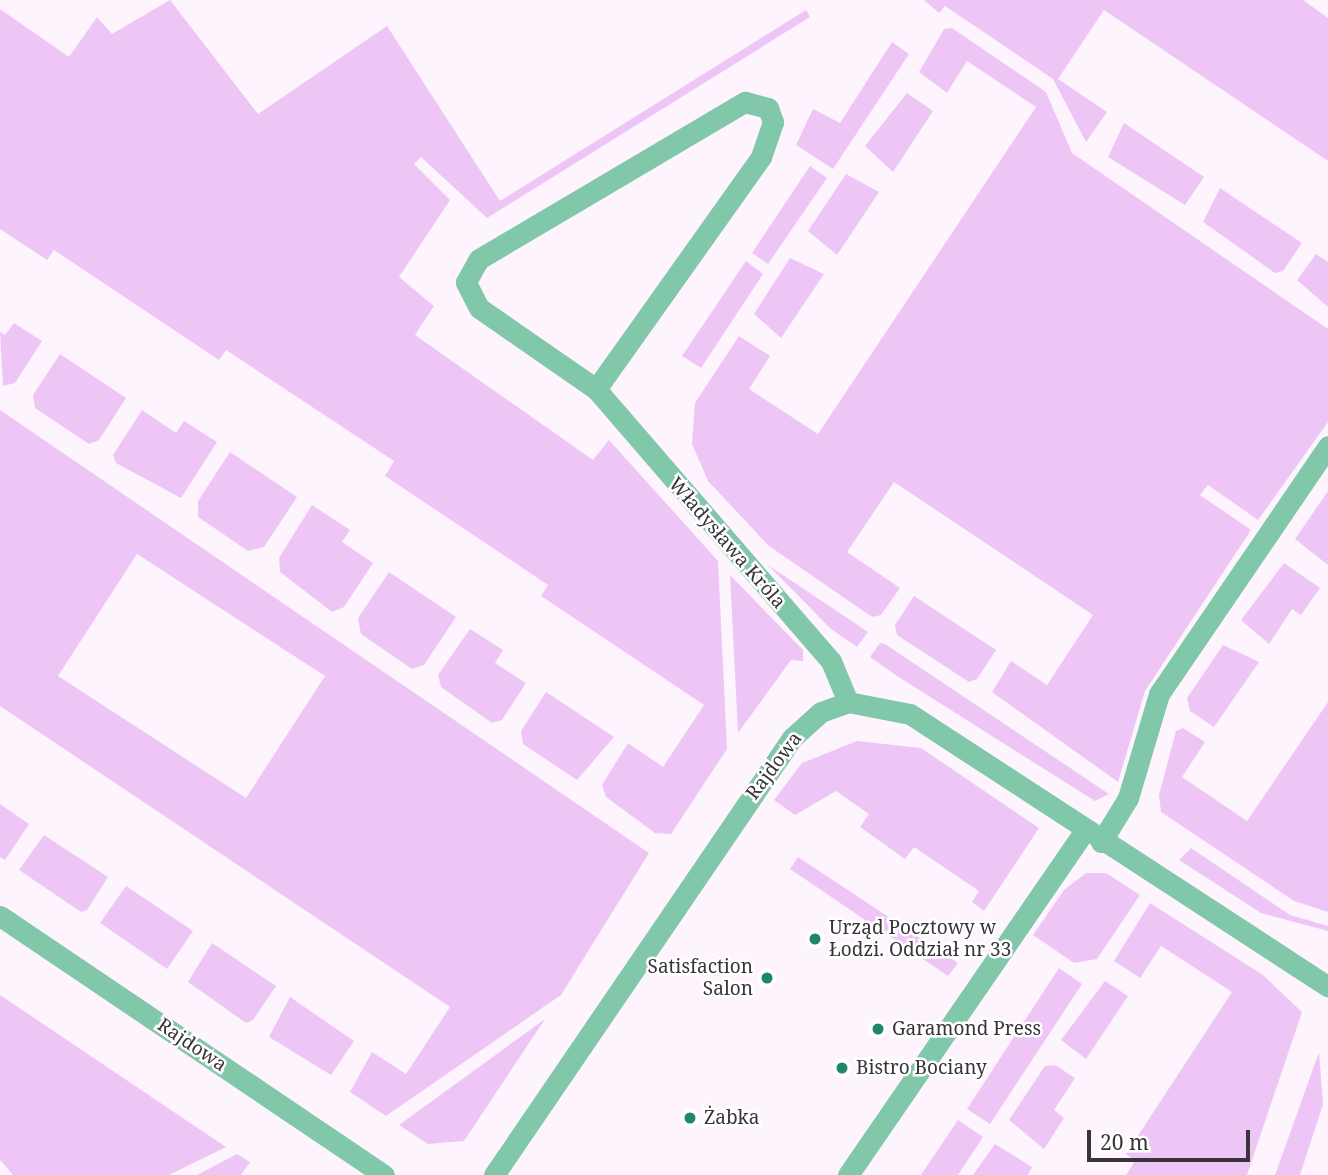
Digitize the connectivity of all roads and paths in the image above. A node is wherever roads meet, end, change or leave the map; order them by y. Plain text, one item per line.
1 (596, 389) junction
2 (1328, 446) edge
3 (848, 702) junction
4 (1092, 837) junction
5 (0, 916) edge
6 (1328, 987) edge
7 (384, 1175) edge
8 (494, 1175) edge
9 (848, 1175) edge

1 - 1 street, Władysława Króla
1 - 3 street, Władysława Króla
2 - 4 street
3 - 4 street
3 - 8 street, Rajdowa
4 - 6 street
4 - 9 street
5 - 7 street, Rajdowa

